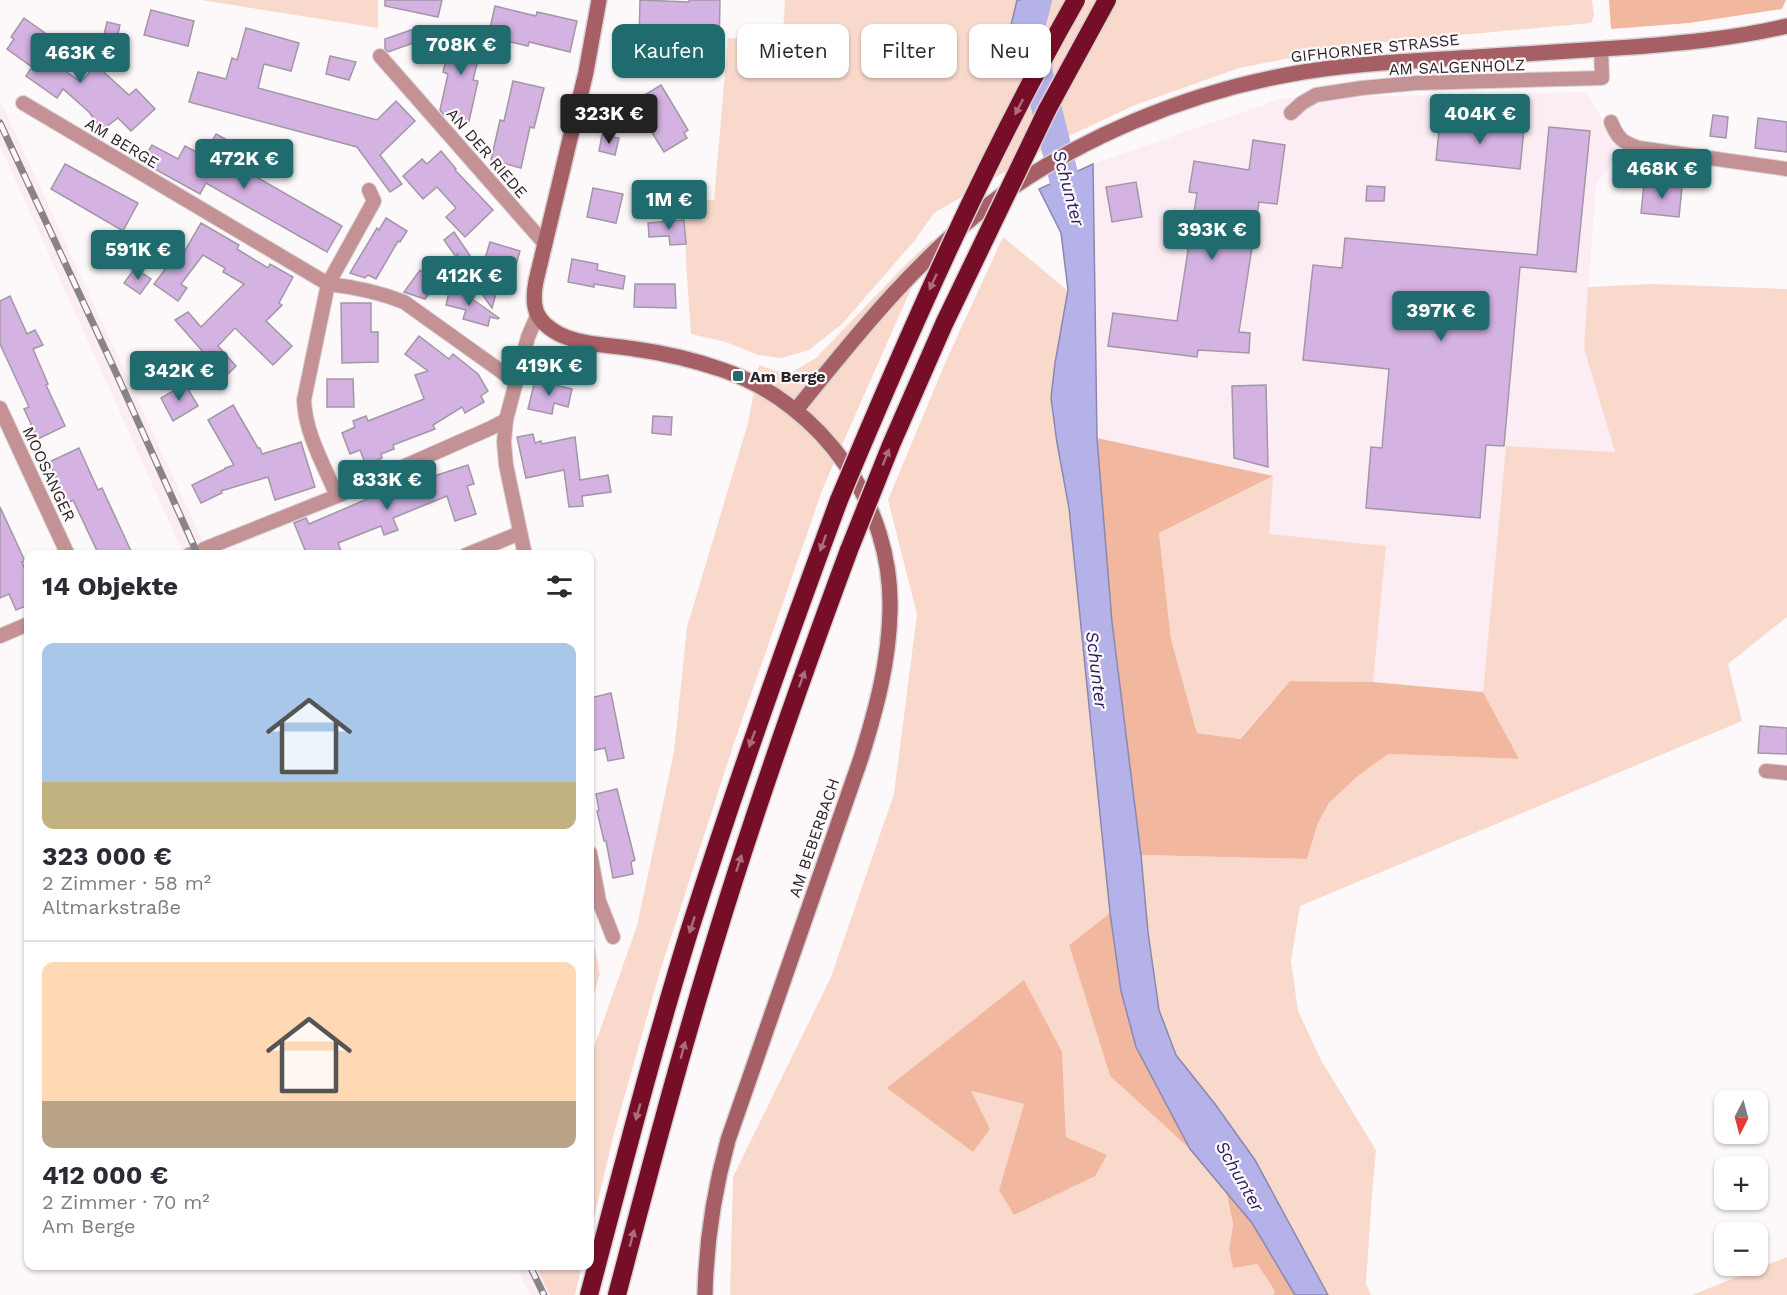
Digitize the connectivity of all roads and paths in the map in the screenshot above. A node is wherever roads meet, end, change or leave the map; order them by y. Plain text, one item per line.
1 (599, 0) edge
2 (1076, 0) edge
3 (1107, 0) edge
4 (1787, 26) edge
5 (1600, 49) junction
6 (380, 56) dead end
7 (23, 103) dead end
8 (1291, 113) dead end
9 (1611, 122) dead end
10 (1787, 169) edge
11 (369, 189) dead end
12 (545, 244) junction
13 (328, 284) junction
14 (537, 316) junction
15 (516, 382) junction
16 (0, 408) edge
17 (796, 410) junction
18 (506, 420) junction
19 (337, 496) junction
20 (520, 533) junction
21 (66, 550) edge
22 (202, 550) edge
23 (478, 550) edge
24 (524, 550) edge
25 (24, 626) edge
26 (0, 636) edge
27 (1766, 771) dead end
28 (1787, 773) edge
29 (594, 872) edge
30 (613, 937) dead end
31 (589, 1295) edge
32 (618, 1295) edge
33 (705, 1295) edge

1 - 12 main road
2 -> 31 highway, bridge
32 -> 3 highway, bridge
4 - 5 main road, GIFHORNER STRASSE
5 - 8 street, AM SALGENHOLZ
5 - 17 main road, GIFHORNER STRASSE, bridge
6 - 12 street, AN DER RIEDE
7 - 13 street, AM BERGE
9 - 10 street
11 - 13 street
12 - 14 main road
13 - 15 street, AM BERGE
13 - 19 street
14 - 15 street
14 - 17 main road, AM BEBERBACH
15 - 18 street
16 - 21 street, MOOSANGER
17 - 33 main road, AM BEBERBACH
18 - 19 street
18 - 20 street
19 - 22 street
20 - 23 street
20 - 24 street
25 - 26 street
27 - 28 street
29 - 30 street

